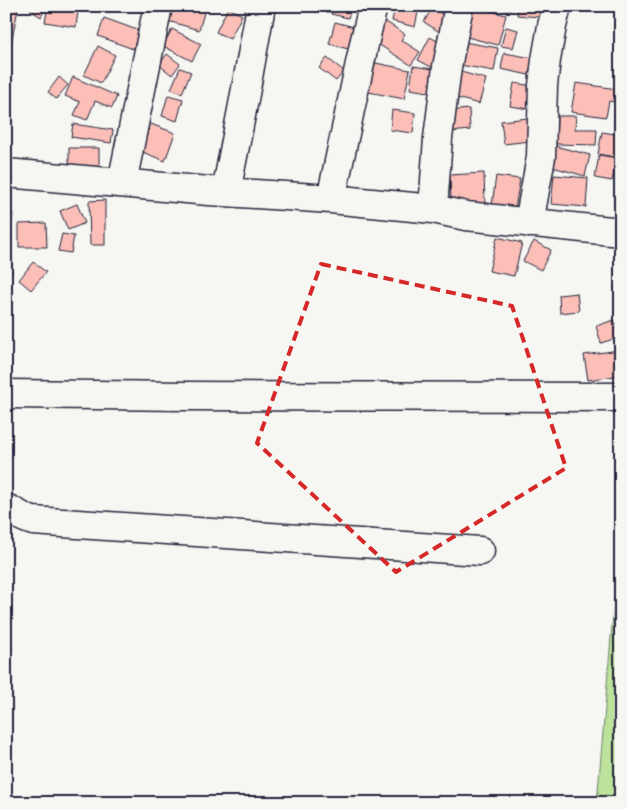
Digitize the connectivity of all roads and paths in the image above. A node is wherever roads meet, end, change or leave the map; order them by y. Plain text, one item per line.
1 (158, 6) edge
2 (261, 6) edge
3 (373, 6) edge
4 (459, 6) edge
5 (557, 6) edge
6 (6, 173) edge
7 (122, 182) junction
8 (226, 192) junction
9 (331, 199) junction
10 (433, 209) junction
11 (529, 222) junction
12 (621, 232) edge
13 (6, 394) edge
14 (621, 397) edge
15 (6, 508) edge
16 (480, 551) dead end

1 - 7 street
2 - 8 street
3 - 9 street
4 - 10 street
5 - 11 street
6 - 7 street
7 - 8 street
8 - 9 street
9 - 10 street
10 - 11 street
11 - 12 street
13 - 14 street
15 - 16 street

